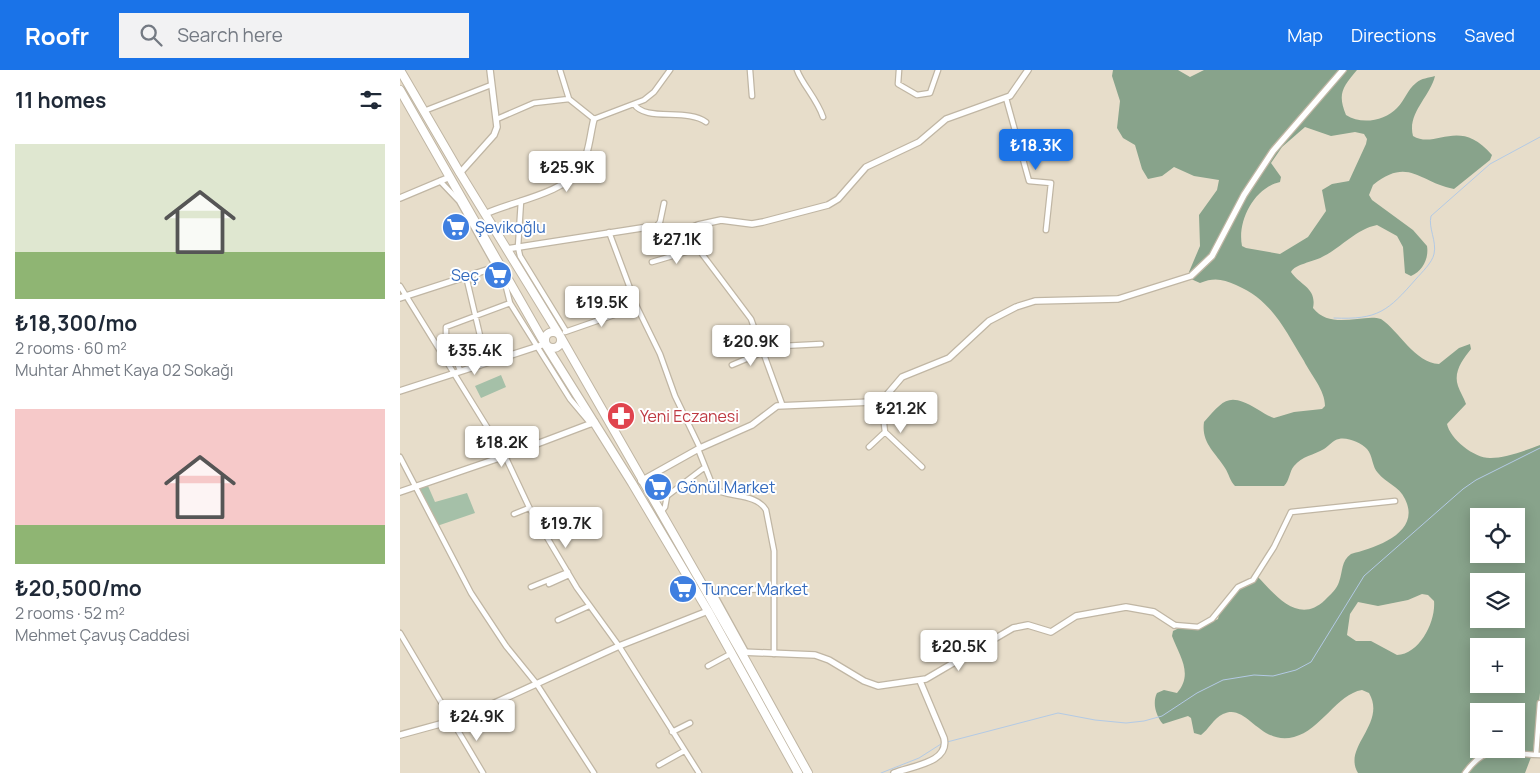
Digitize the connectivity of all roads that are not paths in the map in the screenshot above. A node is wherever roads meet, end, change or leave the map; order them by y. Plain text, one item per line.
1 (400, 70) edge
2 (490, 70) edge
3 (560, 70) edge
4 (670, 70) edge
5 (750, 70) edge
6 (798, 70) edge
7 (899, 70) edge
8 (938, 70) edge
9 (1028, 70) edge
10 (1343, 70) edge
11 (491, 86) junction
12 (400, 90) edge
13 (752, 96) dead end
14 (1006, 98) junction
15 (569, 99) junction
16 (634, 104) junction
17 (424, 111) junction
18 (823, 117) dead end
19 (497, 119) junction
20 (594, 119) junction
21 (706, 122) dead end
22 (581, 168) junction
23 (596, 173) dead end
24 (460, 174) junction
25 (450, 176) junction
26 (440, 181) junction
27 (400, 198) edge
28 (521, 201) junction
29 (664, 203) dead end
30 (485, 214) junction
31 (655, 228) junction
32 (684, 230) junction
33 (1046, 230) dead end
34 (610, 232) junction
35 (518, 247) junction
36 (506, 249) junction
37 (696, 249) junction
38 (652, 262) dead end
39 (499, 266) junction
40 (466, 276) junction
41 (400, 286) edge
42 (407, 296) junction
43 (400, 298) edge
44 (510, 303) junction
45 (636, 307) junction
46 (475, 315) junction
47 (563, 333) junction
48 (821, 344) dead end
49 (541, 345) junction
50 (762, 349) junction
51 (486, 361) junction
52 (732, 365) dead end
53 (457, 371) junction
54 (400, 390) edge
55 (881, 399) junction
56 (782, 404) junction
57 (593, 423) junction
58 (885, 432) junction
59 (869, 447) dead end
60 (699, 448) junction
61 (505, 456) junction
62 (400, 458) edge
63 (922, 467) dead end
64 (705, 468) junction
65 (641, 481) junction
66 (414, 486) junction
67 (400, 492) edge
68 (1395, 501) dead end
69 (529, 508) junction
70 (660, 513) junction
71 (514, 514) dead end
72 (568, 573) junction
73 (549, 584) dead end
74 (531, 587) dead end
75 (775, 589) junction
76 (711, 594) junction
77 (589, 606) junction
78 (708, 611) junction
79 (558, 620) dead end
80 (1174, 625) joint
81 (400, 633) edge
82 (619, 646) junction
83 (744, 652) junction
84 (732, 653) junction
85 (774, 654) junction
86 (708, 666) dead end
87 (920, 681) junction
88 (536, 683) junction
89 (1540, 703) edge
90 (453, 721) junction
91 (690, 723) dead end
92 (672, 732) junction
93 (400, 735) edge
94 (684, 751) junction
95 (1538, 755) edge
96 (659, 765) dead end
97 (483, 773) edge
98 (594, 773) edge
99 (699, 773) edge
100 (798, 773) edge
101 (808, 773) edge
102 (894, 773) edge
103 (1465, 773) edge

1 - 17 highway
2 - 11 street
3 - 15 street
4 - 16 street
5 - 13 street
6 - 18 street
7 - 8 street
9 - 14 street
10 - 55 street
11 - 17 street
11 - 19 street
12 - 25 highway
14 - 32 street
14 - 33 street
15 - 19 street
15 - 20 street
16 - 20 street
16 - 21 street
17 - 24 highway
19 - 24 street
20 - 22 street
22 - 23 street
22 - 28 street
24 - 30 highway
25 - 26 street
25 - 39 highway
26 - 27 street
26 - 39 street
28 - 30 street
28 - 35 street
29 - 31 street
30 - 36 highway
31 - 32 street
31 - 34 street
32 - 37 street
34 - 35 street
34 - 45 street
35 - 36 street
35 - 47 street
36 - 47 highway
37 - 38 street
37 - 50 street
39 - 40 street
39 - 44 street
39 - 49 highway
40 - 42 street
40 - 46 street
41 - 42 street
42 - 43 street
42 - 53 street
44 - 46 street
44 - 49 street
45 - 47 street
45 - 60 street
46 - 51 street
46 - 53 street
47 - 49 highway
47 - 49 highway
47 - 65 highway
48 - 50 street
49 - 51 street
49 - 57 highway
50 - 52 street
50 - 56 street
51 - 53 street
53 - 54 street
53 - 61 street
55 - 56 street
55 - 58 street
56 - 60 street
57 - 61 street
57 - 78 highway
58 - 59 street
58 - 63 street
60 - 64 street
60 - 65 street
61 - 66 street
61 - 69 street
62 - 66 street
64 - 70 street
64 - 75 street
65 - 70 highway
66 - 67 street
66 - 88 street
68 - 80 street
69 - 71 street
69 - 72 street
70 - 76 highway
72 - 73 street
72 - 74 street
72 - 77 street
75 - 76 street
75 - 85 street
76 - 83 highway
77 - 79 street
77 - 82 street
78 - 82 street
78 - 84 highway
80 - 87 street
81 - 90 street
82 - 88 street
82 - 92 street
83 - 85 street
83 - 101 highway
84 - 86 street
84 - 100 highway
85 - 87 street
87 - 102 street
88 - 90 street
88 - 98 street
89 - 95 street
90 - 93 street
90 - 97 street
91 - 92 street
92 - 94 street
94 - 96 street
94 - 99 street
95 - 103 street

